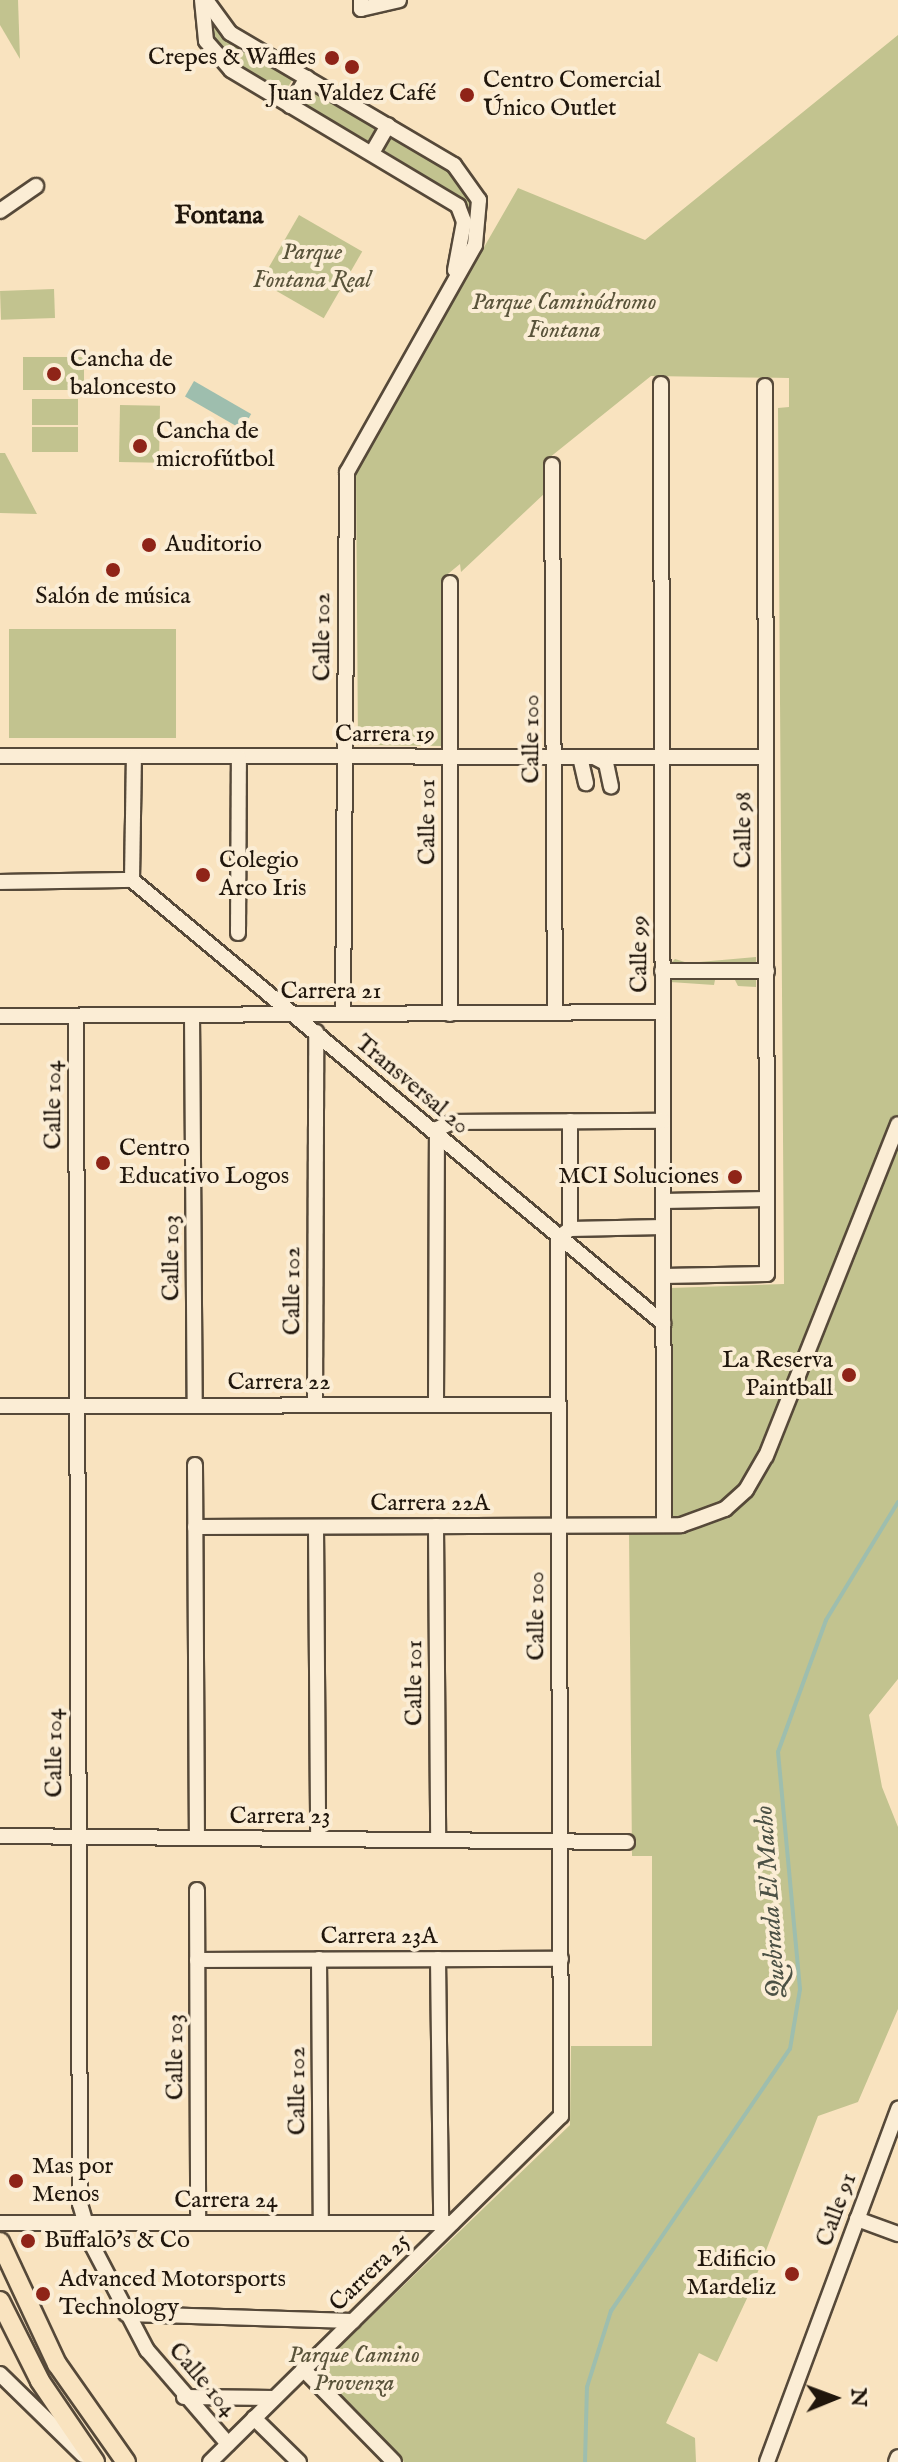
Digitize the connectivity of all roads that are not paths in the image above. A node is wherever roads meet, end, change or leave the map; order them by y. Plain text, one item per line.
1 (204, 0) edge
2 (399, 0) edge
3 (361, 4) edge
4 (307, 78) junction
5 (290, 106) junction
6 (388, 125) junction
7 (372, 153) junction
8 (36, 186) dead end
9 (0, 211) edge
10 (450, 287) junction
11 (661, 384) dead end
12 (765, 386) dead end
13 (552, 465) dead end
14 (450, 583) dead end
15 (2, 757) edge
16 (134, 757) junction
17 (239, 757) junction
18 (344, 757) junction
19 (450, 757) junction
20 (554, 757) junction
21 (587, 757) junction
22 (662, 757) junction
23 (766, 757) junction
24 (586, 783) dead end
25 (611, 786) dead end
26 (132, 880) junction
27 (0, 882) edge
28 (238, 933) dead end
29 (662, 971) junction
30 (767, 971) junction
31 (663, 1012) junction
32 (555, 1013) junction
33 (295, 1014) junction
34 (343, 1014) junction
35 (450, 1014) junction
36 (192, 1015) junction
37 (0, 1016) edge
38 (76, 1016) junction
39 (316, 1032) junction
40 (570, 1121) junction
41 (663, 1121) junction
42 (898, 1124) edge
43 (435, 1134) junction
44 (767, 1199) junction
45 (663, 1201) junction
46 (663, 1227) junction
47 (564, 1234) junction
48 (663, 1276) junction
49 (663, 1323) junction
50 (315, 1405) junction
51 (436, 1405) junction
52 (559, 1405) junction
53 (0, 1406) edge
54 (76, 1406) junction
55 (195, 1406) junction
56 (195, 1465) dead end
57 (559, 1525) junction
58 (664, 1525) junction
59 (436, 1526) junction
60 (195, 1527) junction
61 (316, 1527) junction
62 (0, 1836) edge
63 (77, 1837) junction
64 (197, 1838) junction
65 (318, 1839) junction
66 (438, 1840) junction
67 (560, 1841) junction
68 (627, 1842) dead end
69 (197, 1890) dead end
70 (319, 1959) junction
71 (438, 1959) junction
72 (561, 1959) junction
73 (197, 1960) junction
74 (898, 2109) edge
75 (561, 2116) joint
76 (857, 2219) junction
77 (0, 2223) edge
78 (83, 2223) junction
79 (198, 2223) junction
80 (321, 2223) junction
81 (446, 2223) junction
82 (898, 2234) edge
83 (0, 2242) edge
84 (0, 2301) edge
85 (126, 2314) junction
86 (353, 2321) junction
87 (303, 2369) junction
88 (0, 2374) edge
89 (184, 2397) junction
90 (274, 2398) junction
91 (254, 2418) junction
92 (228, 2444) junction
93 (93, 2462) edge
94 (126, 2462) edge
95 (210, 2462) edge
96 (299, 2462) edge
97 (394, 2462) edge
98 (767, 2462) edge

1 - 4 street
1 - 5 street
2 - 3 street
4 - 5 street
4 - 6 street
5 - 7 street
6 - 7 street
6 - 10 street
7 - 10 street
8 - 9 street
10 - 18 street, Calle 102
11 - 22 street, Calle 99
12 - 23 street, Calle 98
13 - 20 street, Calle 100
14 - 19 street, Calle 101
15 - 16 street, Carrera 19
16 - 17 street, Carrera 19
16 - 26 street
17 - 18 street, Carrera 19
17 - 28 street
18 - 19 street, Carrera 19
18 - 34 street, Calle 102
19 - 20 street, Carrera 19
19 - 35 street, Calle 101
20 - 21 street, Carrera 19
20 - 32 street, Calle 100
21 - 22 street, Carrera 19
21 - 24 street
21 - 25 street
22 - 23 street, Carrera 19
22 - 29 street, Calle 99
23 - 30 street, Calle 98
26 - 27 street
26 - 33 street, Transversal 20
29 - 30 street
29 - 31 street, Calle 99
30 - 44 street, Calle 98
31 - 32 street, Carrera 21
31 - 41 street, Calle 99
32 - 35 street, Carrera 21
33 - 34 street, Carrera 21
33 - 36 street, Carrera 21
33 - 39 street, Transversal 20
34 - 35 street, Carrera 21
36 - 38 street, Carrera 21
36 - 55 street, Calle 103
37 - 38 street, Carrera 21
38 - 54 street, Calle 104
39 - 43 street, Transversal 20
39 - 50 street, Calle 102
40 - 41 street
40 - 43 street
40 - 47 street, Calle 100
41 - 45 street, Calle 99
42 - 58 street, Carrera 22A
43 - 47 street, Transversal 20
43 - 51 street
44 - 45 street
44 - 48 street, Calle 98
45 - 46 street, Calle 99
46 - 47 street
46 - 48 street, Calle 99
47 - 49 street, Transversal 20
47 - 52 street, Calle 100
48 - 49 street, Calle 99
49 - 58 street, Calle 99
50 - 51 street, Carrera 22
50 - 55 street, Carrera 22
51 - 52 street, Carrera 22
52 - 57 street, Calle 100
53 - 54 street, Carrera 22
54 - 55 street, Carrera 22
54 - 63 street, Calle 104
56 - 60 street
57 - 58 street, Carrera 22A
57 - 59 street, Carrera 22A
57 - 67 street, Calle 100
59 - 61 street, Carrera 22A
59 - 66 street, Calle 101
60 - 61 street, Carrera 22A
60 - 64 street
61 - 65 street
62 - 63 street, Carrera 23
63 - 64 street, Carrera 23
63 - 78 street, Calle 104
64 - 65 street, Carrera 23
65 - 66 street, Carrera 23
66 - 67 street, Carrera 23
67 - 68 street, Carrera 23
67 - 72 street, Calle 100
69 - 73 street, Calle 103
70 - 71 street, Carrera 23A
70 - 73 street, Carrera 23A
70 - 80 street, Calle 102
71 - 72 street, Carrera 23A
71 - 81 street
72 - 75 street, Calle 100
73 - 79 street, Calle 103
74 - 76 street, Calle 91
75 - 81 street, Carrera 25
76 - 82 street
76 - 98 street, Calle 91
77 - 78 street, Carrera 24
78 - 79 street, Carrera 24
78 - 85 street, Calle 104
79 - 80 street, Carrera 24
80 - 81 street, Carrera 24
81 - 86 street, Carrera 25
83 - 94 main road
84 - 93 main road
85 - 86 street
85 - 89 street, Calle 104
86 - 87 street, Carrera 25
87 - 90 street, Carrera 25
87 - 97 street
88 - 93 street
89 - 90 street
89 - 92 street, Calle 104
90 - 91 street, Carrera 25
91 - 92 street, Carrera 25
91 - 96 street, Calle 104
92 - 95 street, Carrera 25

